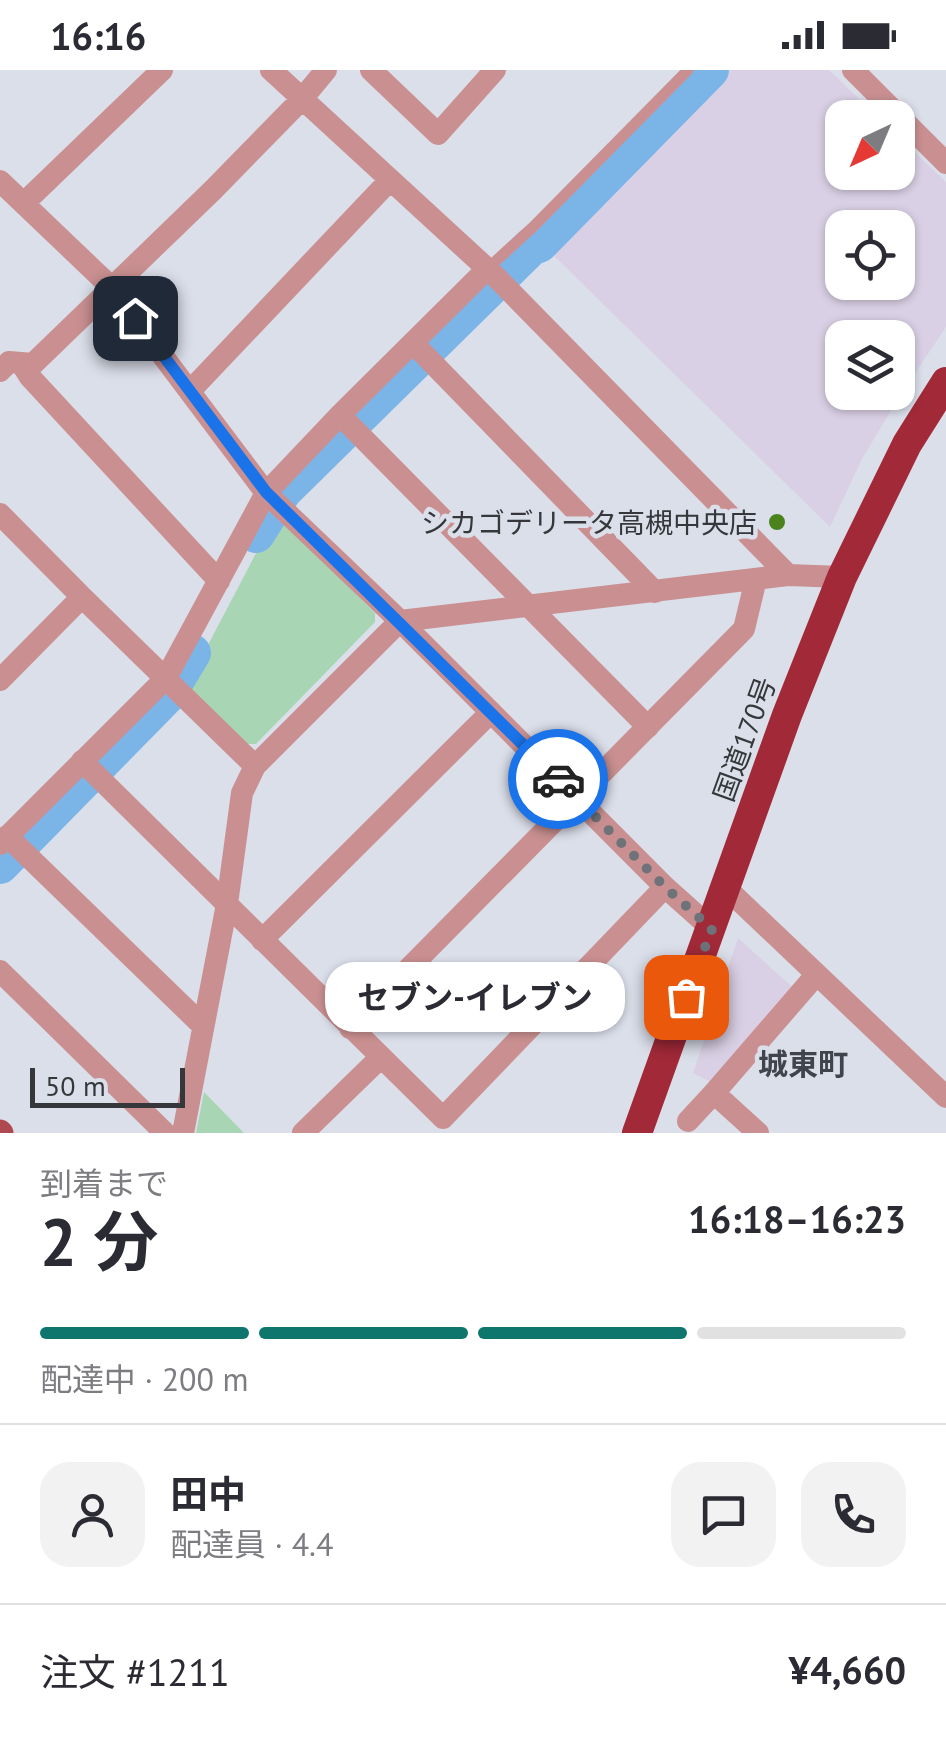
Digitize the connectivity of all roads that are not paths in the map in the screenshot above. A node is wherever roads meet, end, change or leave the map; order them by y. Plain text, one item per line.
1 (162, 70) edge
2 (271, 70) edge
3 (326, 70) edge
4 (372, 70) edge
5 (495, 70) edge
6 (688, 70) edge
7 (853, 70) edge
8 (302, 99) junction
9 (946, 163) edge
10 (0, 180) edge
11 (390, 180) junction
12 (24, 203) junction
13 (494, 276) junction
14 (111, 287) junction
15 (420, 351) junction
16 (10, 367) edge
17 (946, 382) edge
18 (190, 391) junction
19 (347, 422) junction
20 (273, 499) junction
21 (0, 515) edge
22 (788, 575) junction
23 (842, 577) junction
24 (756, 579) junction
25 (219, 582) junction
26 (654, 592) junction
27 (82, 598) junction
28 (530, 607) junction
29 (400, 621) junction
30 (0, 680) edge
31 (172, 684) junction
32 (491, 712) junction
33 (648, 727) junction
34 (254, 766) junction
35 (89, 768) junction
36 (578, 799) junction
37 (11, 844) edge
38 (665, 887) junction
39 (725, 887) junction
40 (226, 904) junction
41 (712, 929) junction
42 (262, 940) junction
43 (0, 970) edge
44 (816, 975) junction
45 (202, 1024) junction
46 (350, 1028) junction
47 (380, 1058) junction
48 (714, 1093) junction
49 (946, 1097) edge
50 (688, 1121) dead end
51 (450, 1126) edge
52 (165, 1133) edge
53 (182, 1133) edge
54 (303, 1133) edge
55 (636, 1133) edge
56 (758, 1133) edge

1 - 12 street
2 - 8 street
3 - 8 street
4 - 5 street
6 - 13 lane
7 - 9 street
8 - 11 street
8 - 14 street
10 - 12 street
11 - 13 street
11 - 18 street
12 - 14 street
13 - 15 street
13 - 22 street
14 - 16 street
14 - 18 street
15 - 19 street
15 - 26 street
16 - 25 street
17 - 23 highway, 国道170号
18 - 20 street
19 - 20 street
19 - 28 street
20 - 25 street
20 - 29 street
21 - 27 street
22 - 23 street
22 - 24 street
23 - 39 highway, 国道170号
24 - 26 street
24 - 33 street
25 - 31 street
26 - 28 street
27 - 30 street
27 - 31 street
28 - 29 street
28 - 33 street
29 - 32 street
29 - 34 street
31 - 34 street
31 - 35 street
32 - 36 street
32 - 42 street
33 - 36 street
34 - 40 street
35 - 37 street
35 - 40 street
36 - 38 street
36 - 46 street
37 - 45 street
38 - 41 street
38 - 51 street
39 - 41 highway, 国道170号
39 - 44 street
40 - 42 street
40 - 45 street
41 - 55 highway, 国道170号
42 - 46 street
43 - 52 street
44 - 48 street
44 - 49 street
45 - 53 street
46 - 47 street
47 - 51 street
47 - 54 street
48 - 50 street
48 - 56 street

